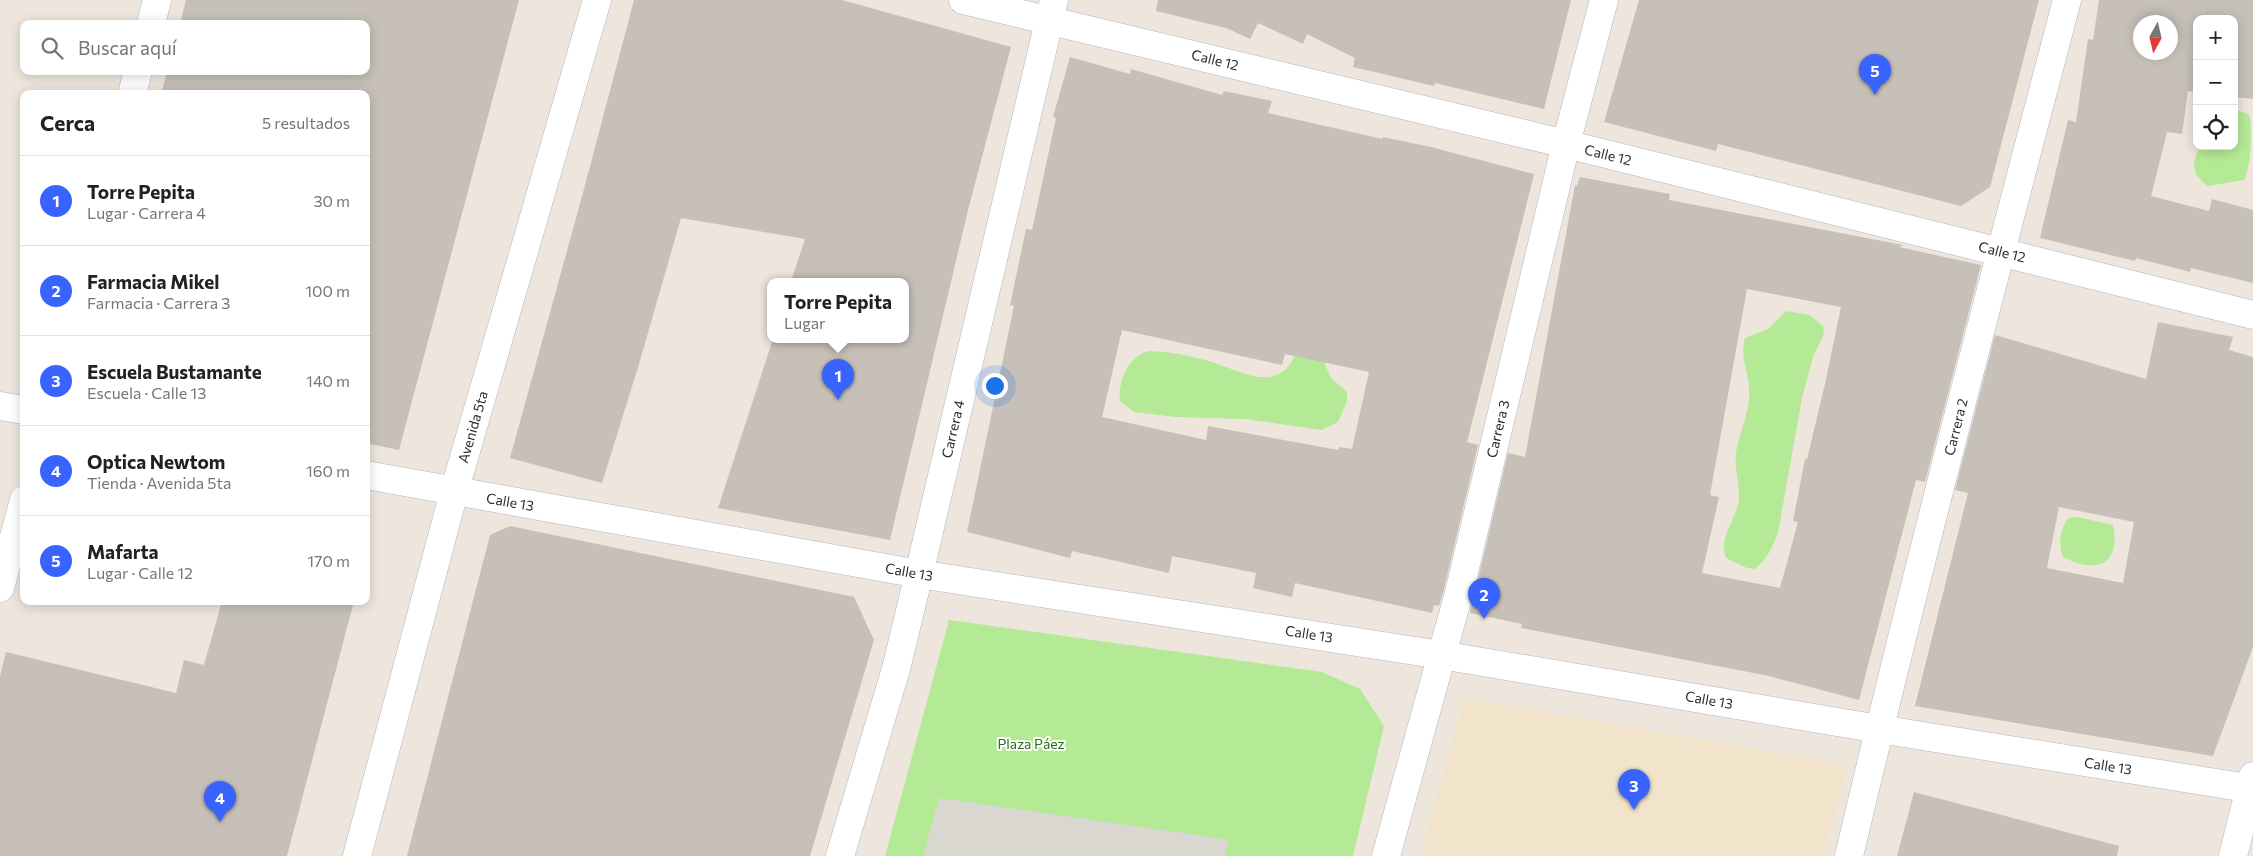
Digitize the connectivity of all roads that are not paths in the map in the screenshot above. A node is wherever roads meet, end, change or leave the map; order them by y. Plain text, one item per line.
1 (157, 0) edge
2 (597, 0) edge
3 (962, 0) edge
4 (1604, 0) edge
5 (2067, 0) edge
6 (1051, 10) edge
7 (152, 20) edge
8 (137, 75) edge
9 (133, 90) edge
10 (1566, 144) junction
11 (2001, 252) junction
12 (2253, 315) edge
13 (0, 406) edge
14 (20, 409) edge
15 (370, 476) edge
16 (454, 492) junction
17 (20, 515) edge
18 (919, 574) junction
19 (0, 588) edge
20 (1441, 655) junction
21 (1879, 730) junction
22 (2252, 784) edge
23 (357, 856) edge
24 (840, 856) edge
25 (1386, 856) edge
26 (1849, 856) edge
27 (2233, 856) edge

1 - 7 street
2 - 16 street, Avenida 5ta
3 - 6 street, Calle 12
4 - 10 street, Carrera 3
5 - 11 street, Carrera 2
6 - 10 street, Calle 12
6 - 18 street, Carrera 4
8 - 9 street
10 - 11 street, Calle 12
10 - 20 street, Carrera 3
11 - 12 street, Calle 12
11 - 21 street, Carrera 2
13 - 14 street
15 - 16 street, Calle 13
16 - 18 street, Calle 13
16 - 23 street, Avenida 5ta
17 - 19 street
18 - 20 street, Calle 13
18 - 24 street, Carrera 4
20 - 21 street, Calle 13
20 - 25 street, Carrera 3
21 - 22 street, Calle 13
21 - 26 street, Carrera 2
22 - 27 street

